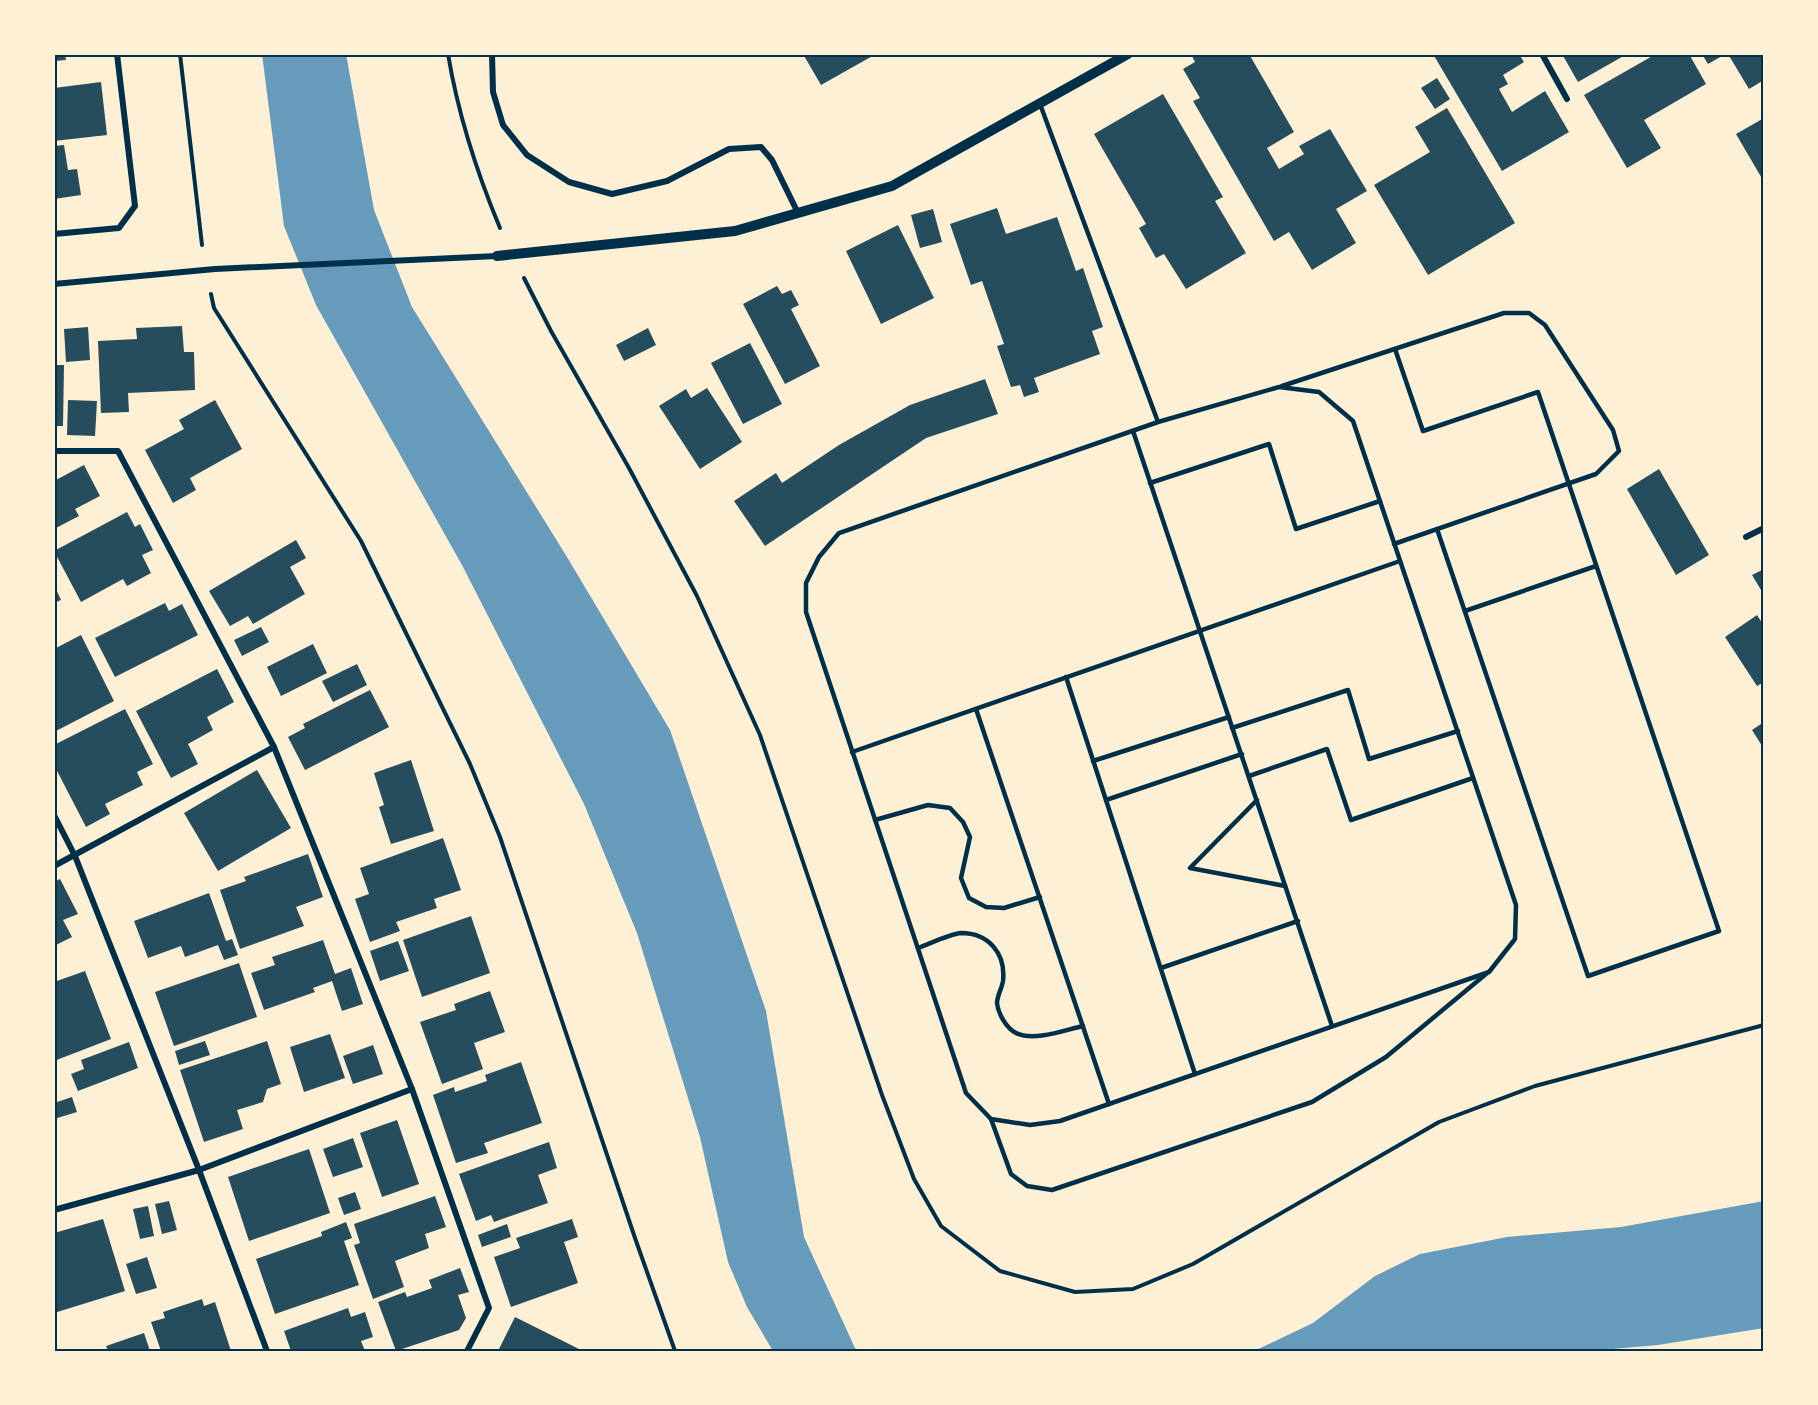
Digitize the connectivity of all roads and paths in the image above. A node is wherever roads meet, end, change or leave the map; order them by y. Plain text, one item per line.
1 (117, 54) edge
2 (180, 54) edge
3 (448, 54) edge
4 (492, 54) edge
5 (1128, 54) edge
6 (1542, 54) edge
7 (1567, 99) dead end
8 (1040, 104) junction
9 (798, 213) junction
10 (54, 234) edge
11 (512, 254) junction
12 (497, 256) joint
13 (204, 270) junction
14 (54, 284) edge
15 (1395, 349) junction
16 (1279, 387) junction
17 (1158, 422) junction
18 (1133, 431) junction
19 (54, 450) edge
20 (1150, 483) junction
21 (1568, 483) junction
22 (1380, 501) junction
23 (1764, 528) edge
24 (1437, 529) junction
25 (1746, 537) dead end
26 (1394, 544) junction
27 (1400, 561) junction
28 (1596, 566) junction
29 (1465, 611) junction
30 (1200, 630) junction
31 (1066, 677) junction
32 (976, 709) junction
33 (1229, 717) junction
34 (1232, 728) junction
35 (1458, 731) junction
36 (274, 747) junction
37 (852, 752) junction
38 (1242, 754) junction
39 (1093, 761) junction
40 (1248, 776) junction
41 (1473, 778) junction
42 (1106, 800) junction
43 (1257, 800) junction
44 (54, 815) edge
45 (875, 820) junction
46 (75, 856) junction
47 (54, 866) edge
48 (1286, 886) junction
49 (1040, 897) junction
50 (1298, 921) junction
51 (918, 948) junction
52 (1161, 968) junction
53 (1489, 972) junction
54 (1764, 1025) edge
55 (1083, 1026) junction
56 (1332, 1026) junction
57 (1195, 1074) junction
58 (412, 1089) junction
59 (1109, 1104) junction
60 (991, 1119) junction
61 (198, 1170) junction
62 (54, 1210) edge
63 (267, 1351) edge
64 (467, 1351) edge
65 (675, 1351) edge

1 - 10 street
2 - 13 path
3 - 11 path
4 - 9 street
5 - 8 street
6 - 7 street
8 - 9 street
8 - 17 lane
9 - 11 street
11 - 12 street
11 - 54 path
12 - 13 street
13 - 14 street
13 - 65 path
15 - 16 lane
15 - 21 lane
15 - 21 lane
16 - 17 lane
16 - 22 lane
17 - 18 lane
18 - 20 lane
18 - 37 lane
19 - 36 street
20 - 22 lane
20 - 30 lane
21 - 24 lane
21 - 28 lane
22 - 26 lane
23 - 25 street
24 - 26 lane
24 - 29 lane
26 - 27 lane
27 - 30 lane
27 - 35 lane
28 - 29 lane
28 - 29 lane
30 - 31 lane
30 - 33 lane
31 - 32 lane
31 - 39 lane
32 - 37 lane
32 - 49 lane
33 - 34 lane
33 - 39 lane
34 - 35 lane
34 - 38 lane
35 - 41 lane
36 - 46 street
36 - 58 street
37 - 45 lane
38 - 40 lane
38 - 42 lane
39 - 42 lane
40 - 41 lane
40 - 43 lane
41 - 53 lane
42 - 52 lane
43 - 48 lane
43 - 48 lane
44 - 46 street
45 - 49 lane
45 - 51 lane
46 - 47 street
46 - 61 street
48 - 50 lane
49 - 55 lane
50 - 52 lane
50 - 56 lane
51 - 55 lane
51 - 60 lane
52 - 57 lane
53 - 56 lane
53 - 60 lane
55 - 59 lane
56 - 57 lane
57 - 59 lane
58 - 61 street
58 - 64 street
59 - 60 lane
61 - 62 street
61 - 63 street

